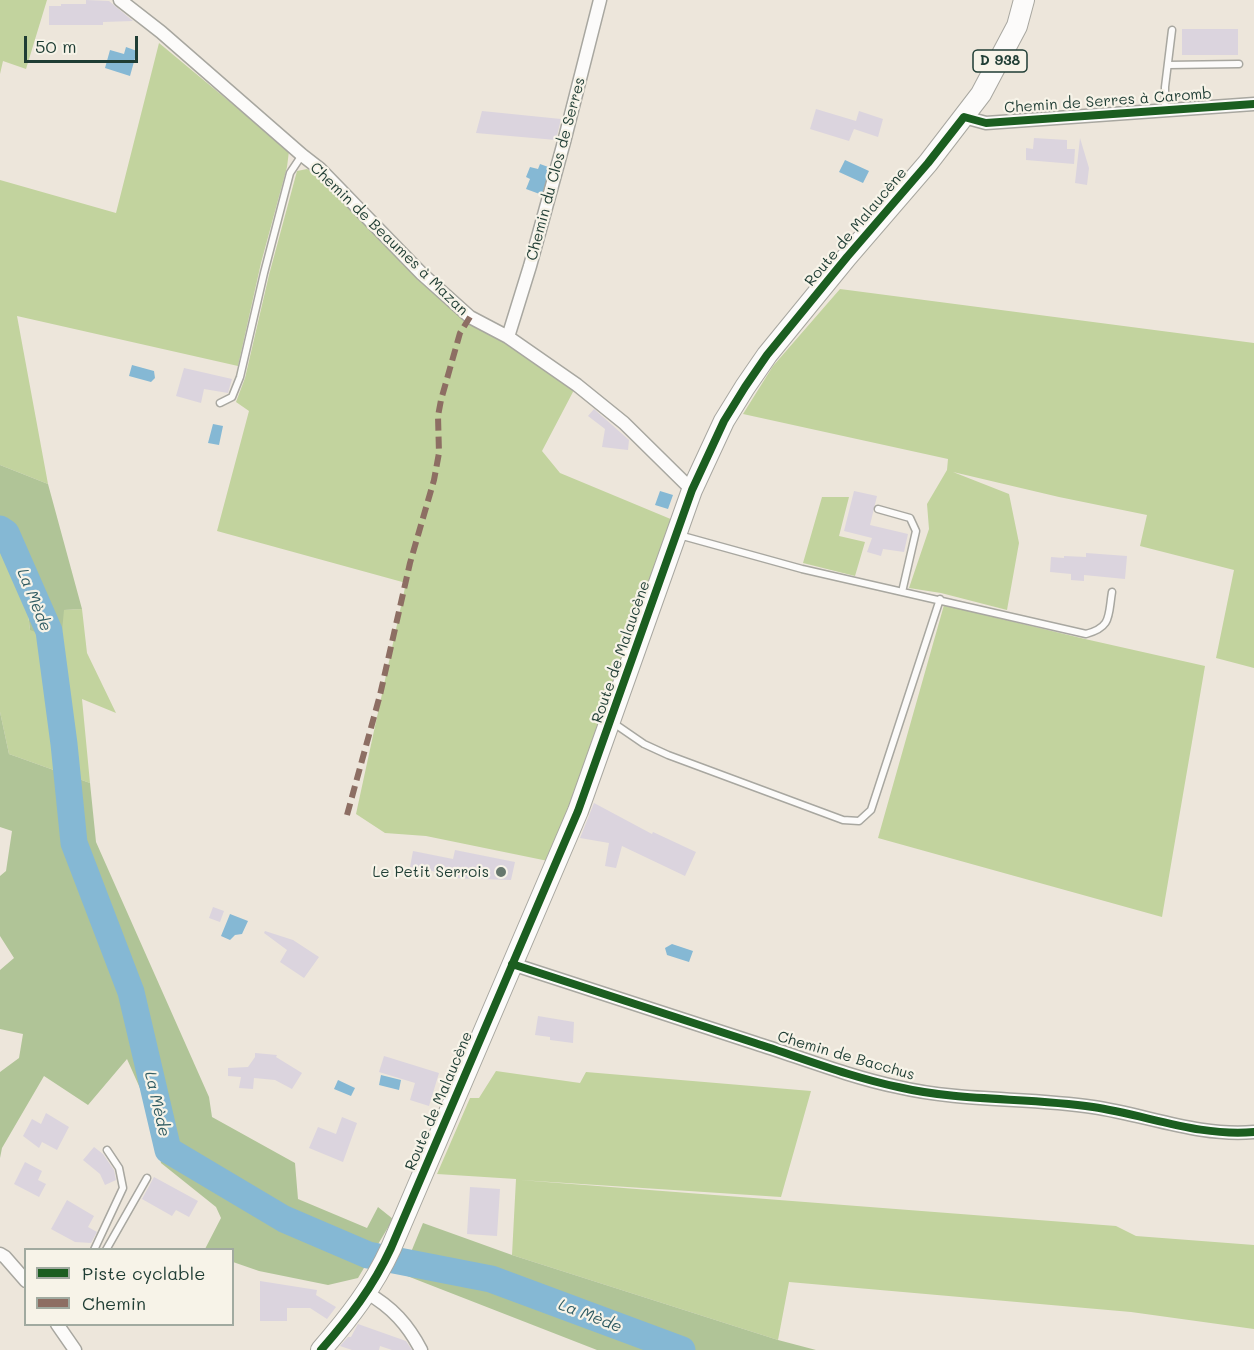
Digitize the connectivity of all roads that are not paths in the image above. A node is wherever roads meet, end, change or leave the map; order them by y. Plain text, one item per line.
1 (120, 0) edge
2 (600, 0) edge
3 (1024, 0) edge
4 (1172, 30) dead end
5 (1239, 64) dead end
6 (1168, 65) junction
7 (1254, 104) edge
8 (1165, 110) junction
9 (964, 117) junction
10 (302, 156) junction
11 (508, 337) junction
12 (220, 403) dead end
13 (692, 490) junction
14 (878, 509) dead end
15 (676, 534) junction
16 (902, 592) junction
17 (1112, 592) dead end
18 (940, 599) junction
19 (611, 722) junction
20 (512, 964) junction
21 (1254, 1132) edge
22 (106, 1150) dead end
23 (147, 1178) dead end
24 (95, 1248) edge
25 (107, 1248) edge
26 (0, 1254) edge
27 (24, 1279) edge
28 (367, 1293) junction
29 (58, 1326) edge
30 (75, 1350) edge
31 (321, 1350) edge
32 (421, 1350) edge

1 - 10 street, Chemin de Beaumes à Mazan
2 - 11 street, Chemin du Clos de Serres
3 - 9 main road, Route de Malaucène / D 938
4 - 6 lane
5 - 6 lane
6 - 8 lane
7 - 8 street, Chemin de Serres à Caromb
8 - 9 street, Chemin de Serres à Caromb
9 - 13 main road, Route de Malaucène / D 938
10 - 11 street, Chemin de Beaumes à Mazan
10 - 12 lane
11 - 13 street, Chemin de Beaumes à Mazan
13 - 15 main road, Route de Malaucène / D 938
14 - 16 lane
15 - 16 lane
15 - 19 main road, Route de Malaucène / D 938
16 - 18 lane
17 - 18 lane
18 - 19 lane
19 - 20 main road, Route de Malaucène / D 938
20 - 21 street, Chemin de Bacchus
20 - 28 main road, Route de Malaucène / D 938
22 - 24 lane
23 - 25 lane
26 - 27 street
28 - 31 main road, D 938
28 - 32 street
29 - 30 street

